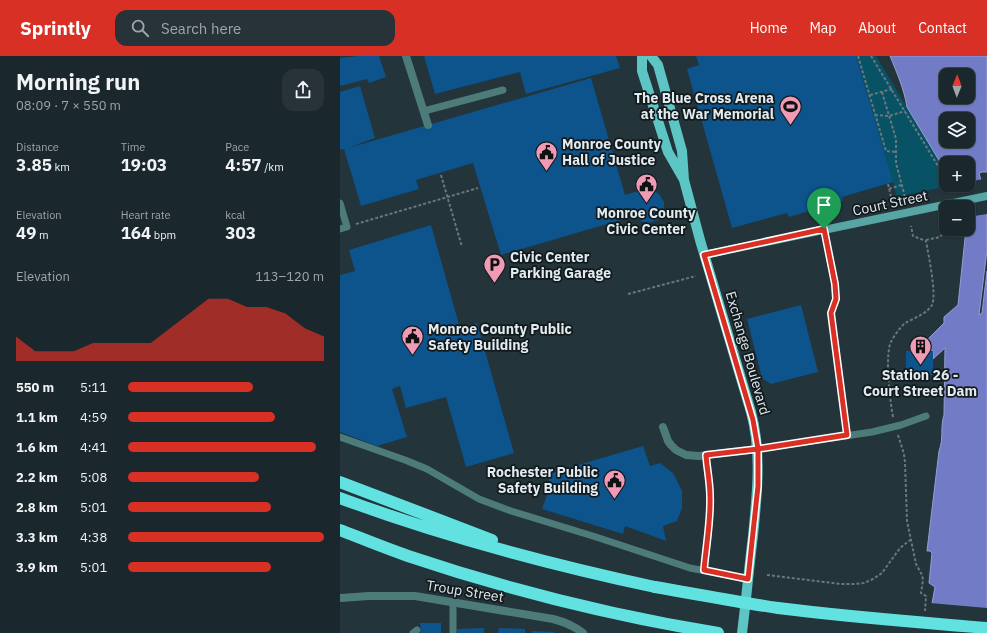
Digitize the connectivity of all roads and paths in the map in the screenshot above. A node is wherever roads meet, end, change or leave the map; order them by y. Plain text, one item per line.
1 (406, 56) edge
2 (642, 56) edge
3 (651, 56) edge
4 (858, 56) edge
5 (872, 56) edge
6 (892, 89) junction
7 (503, 90) dead end
8 (882, 92) junction
9 (870, 95) junction
10 (424, 111) junction
11 (906, 111) junction
12 (875, 115) junction
13 (889, 116) junction
14 (428, 125) dead end
15 (896, 152) junction
16 (939, 167) edge
17 (441, 174) dead end
18 (684, 180) junction
19 (888, 184) dead end
20 (902, 185) junction
21 (478, 188) dead end
22 (889, 189) junction
23 (987, 196) edge
24 (447, 197) junction
25 (906, 200) dead end
26 (892, 201) dead end
27 (340, 203) edge
28 (344, 228) edge
29 (824, 229) junction
30 (941, 236) edge
31 (926, 241) dead end
32 (462, 247) dead end
33 (704, 255) junction
34 (696, 276) dead end
35 (628, 294) dead end
36 (926, 416) dead end
37 (663, 428) dead end
38 (847, 435) junction
39 (340, 437) edge
40 (758, 449) junction
41 (706, 455) junction
42 (340, 482) edge
43 (340, 498) edge
44 (340, 530) edge
45 (340, 536) edge
46 (910, 540) dead end
47 (389, 549) junction
48 (547, 561) junction
49 (704, 570) junction
50 (767, 575) dead end
51 (748, 579) junction
52 (340, 598) edge
53 (453, 602) junction
54 (987, 628) edge
55 (451, 630) edge
56 (582, 633) edge
57 (718, 633) edge
58 (742, 633) edge

1 - 10 street
2 - 18 main road, Exchange Boulevard
3 - 18 main road, Exchange Boulevard
4 - 9 path
5 - 6 path
6 - 8 path
6 - 11 path
7 - 10 lane
8 - 9 path
8 - 13 path
9 - 12 path
10 - 14 street
11 - 13 path
11 - 16 path
12 - 13 path
12 - 15 path
13 - 15 path
15 - 20 path
17 - 24 path
18 - 33 main road, Exchange Boulevard
19 - 22 path
20 - 22 path
20 - 25 path
21 - 24 path
22 - 26 path
23 - 29 street, Court Street
24 - 28 path
24 - 32 path
27 - 28 lane
29 - 33 street, Court Street
29 - 38 lane
30 - 31 path
33 - 40 main road, Exchange Boulevard
34 - 35 path
36 - 38 lane
37 - 41 street
38 - 40 lane
39 - 49 lane
40 - 41 street
40 - 51 main road, Exchange Boulevard
41 - 49 lane
42 - 48 highway
43 - 48 highway
44 - 47 highway
45 - 47 highway
46 - 50 path
47 - 57 highway
48 - 54 highway, bridge
49 - 51 lane
51 - 58 main road, Exchange Boulevard
52 - 53 street, Troup Street
53 - 55 lane
53 - 56 street, Troup Street

